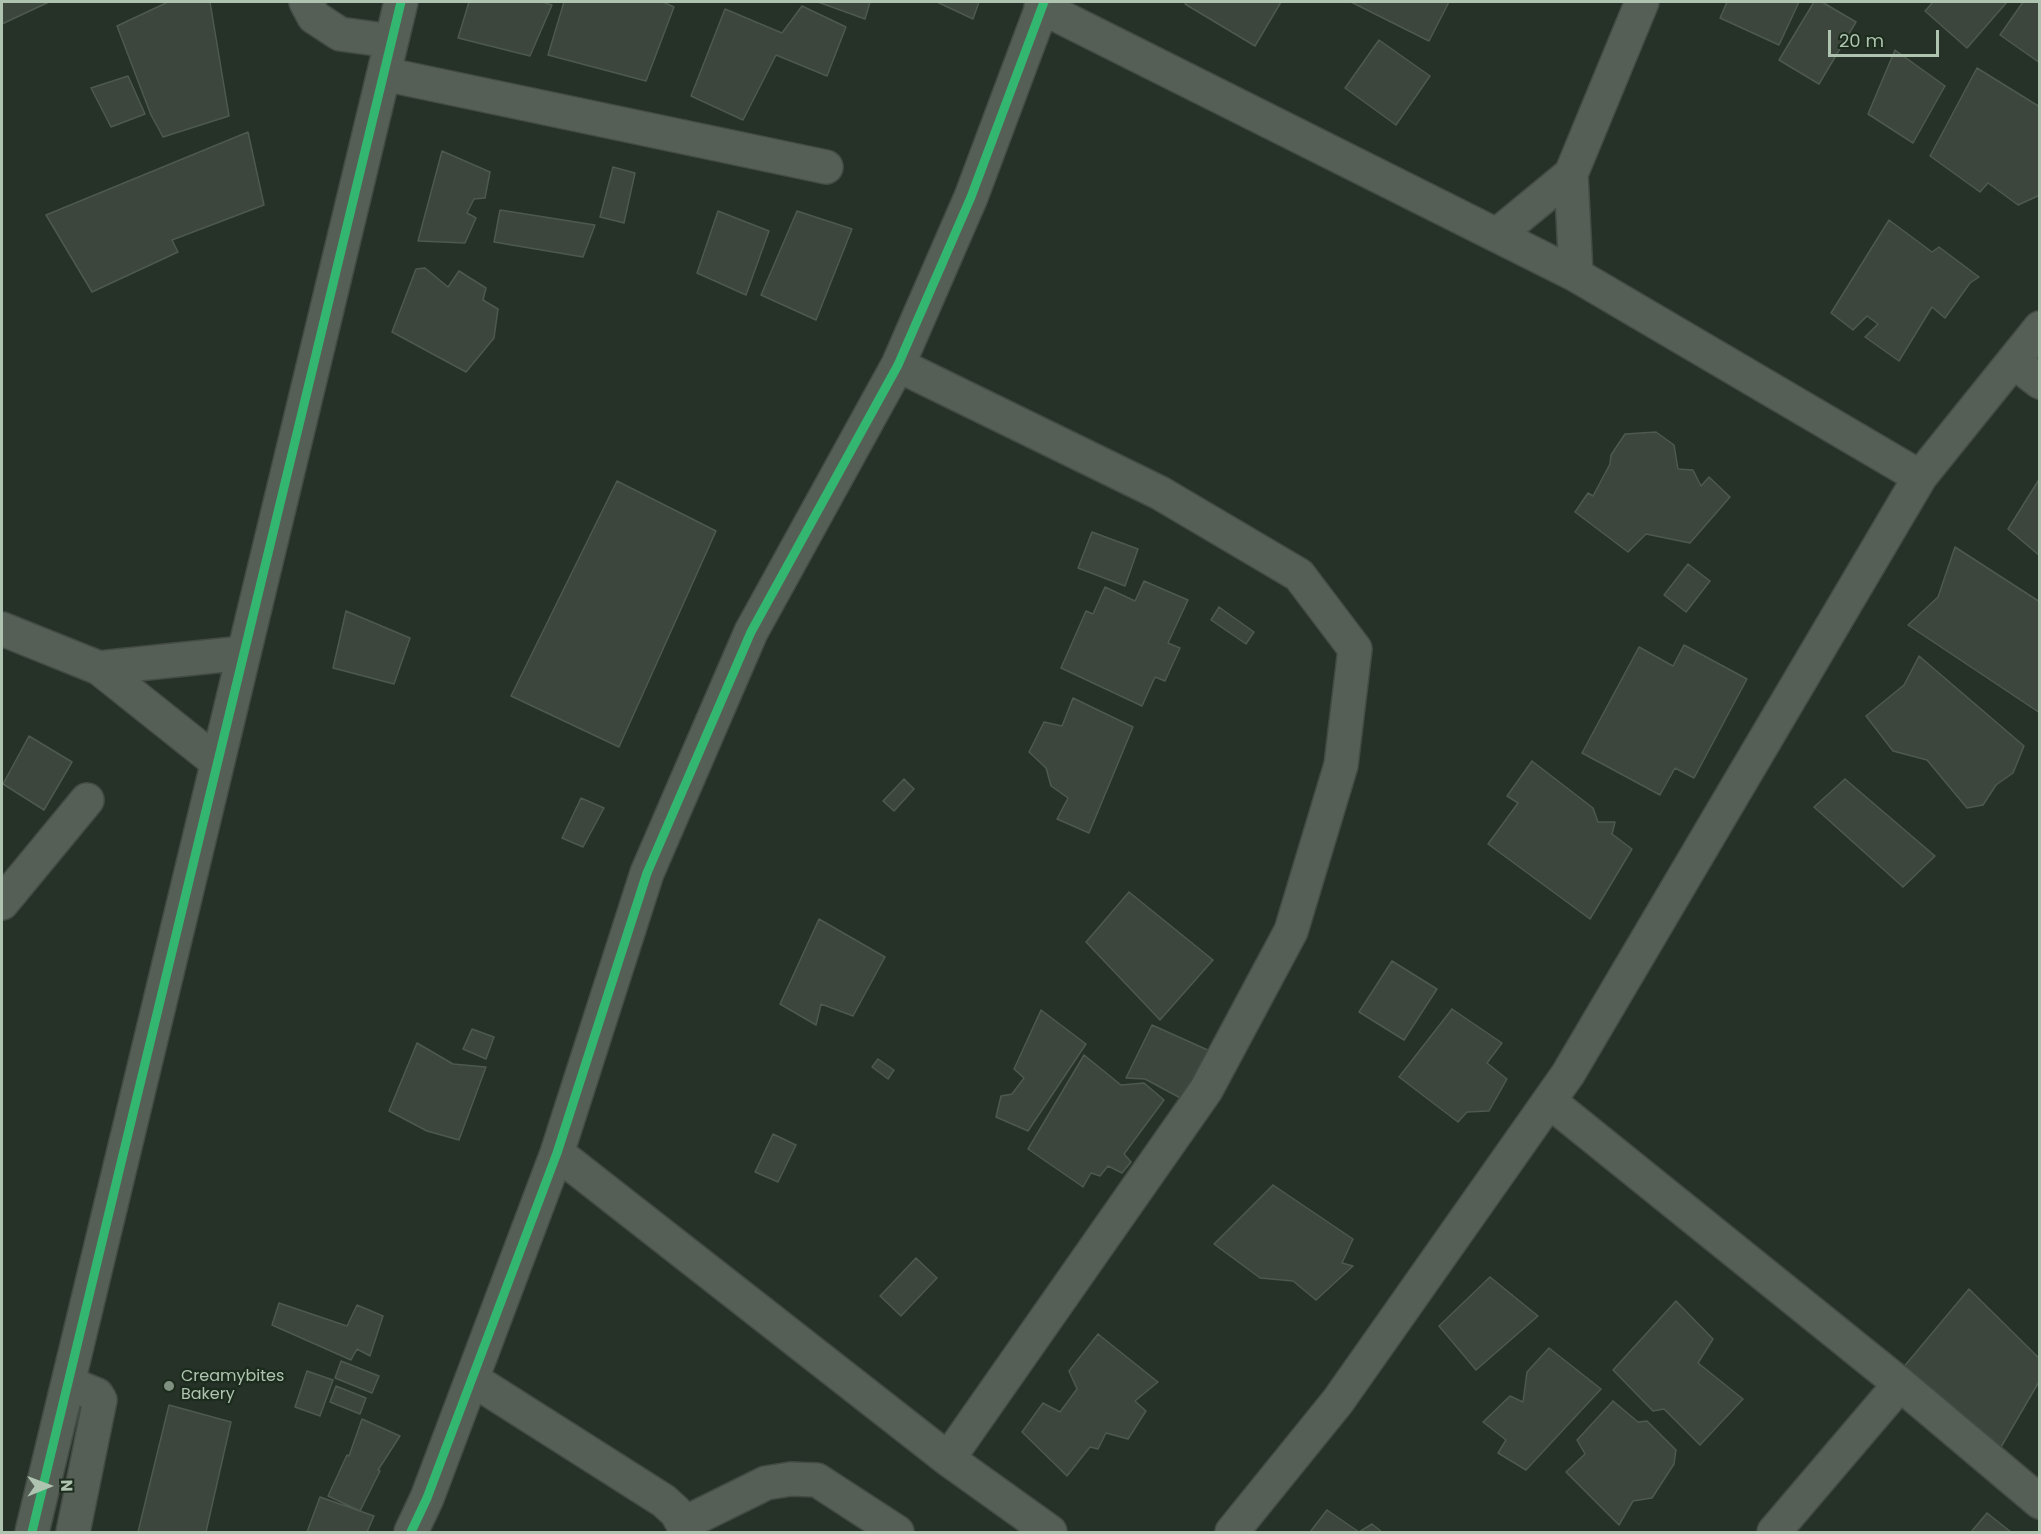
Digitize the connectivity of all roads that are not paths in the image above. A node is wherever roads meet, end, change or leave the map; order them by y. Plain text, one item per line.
1 (306, 2) edge
2 (401, 2) edge
3 (1642, 2) edge
4 (1042, 4) edge
5 (391, 41) junction
6 (384, 74) junction
7 (826, 167) dead end
8 (1571, 174) junction
9 (1497, 235) junction
10 (1576, 275) junction
11 (2040, 328) edge
12 (2014, 362) junction
13 (898, 365) junction
14 (2040, 382) edge
15 (1920, 477) junction
16 (2, 629) edge
17 (243, 653) junction
18 (99, 668) junction
19 (217, 762) junction
20 (87, 800) dead end
21 (2, 903) edge
22 (1549, 1101) junction
23 (556, 1153) junction
24 (472, 1379) junction
25 (68, 1383) junction
26 (1900, 1384) junction
27 (948, 1459) junction
28 (2040, 1502) edge
29 (34, 1523) edge
30 (74, 1527) edge
31 (684, 1528) edge
32 (411, 1533) edge
33 (897, 1533) edge
34 (1050, 1533) edge
35 (1232, 1533) edge
36 (1774, 1533) edge

1 - 5 street
2 - 5 street
3 - 8 street
4 - 9 street
4 - 13 street
5 - 6 street
6 - 7 street
6 - 17 street
8 - 9 street
8 - 10 street
9 - 10 street
10 - 15 street
11 - 12 street
12 - 14 street
12 - 15 street
13 - 23 street
13 - 27 street
15 - 22 street
16 - 18 street
17 - 18 street
17 - 19 street
18 - 19 street
19 - 25 street
20 - 21 street
22 - 26 street
22 - 35 street
23 - 24 street
23 - 27 street
24 - 31 street
24 - 32 street
25 - 29 street
25 - 30 street
26 - 28 street
26 - 36 street
27 - 34 street
29 - 30 street
31 - 33 street

